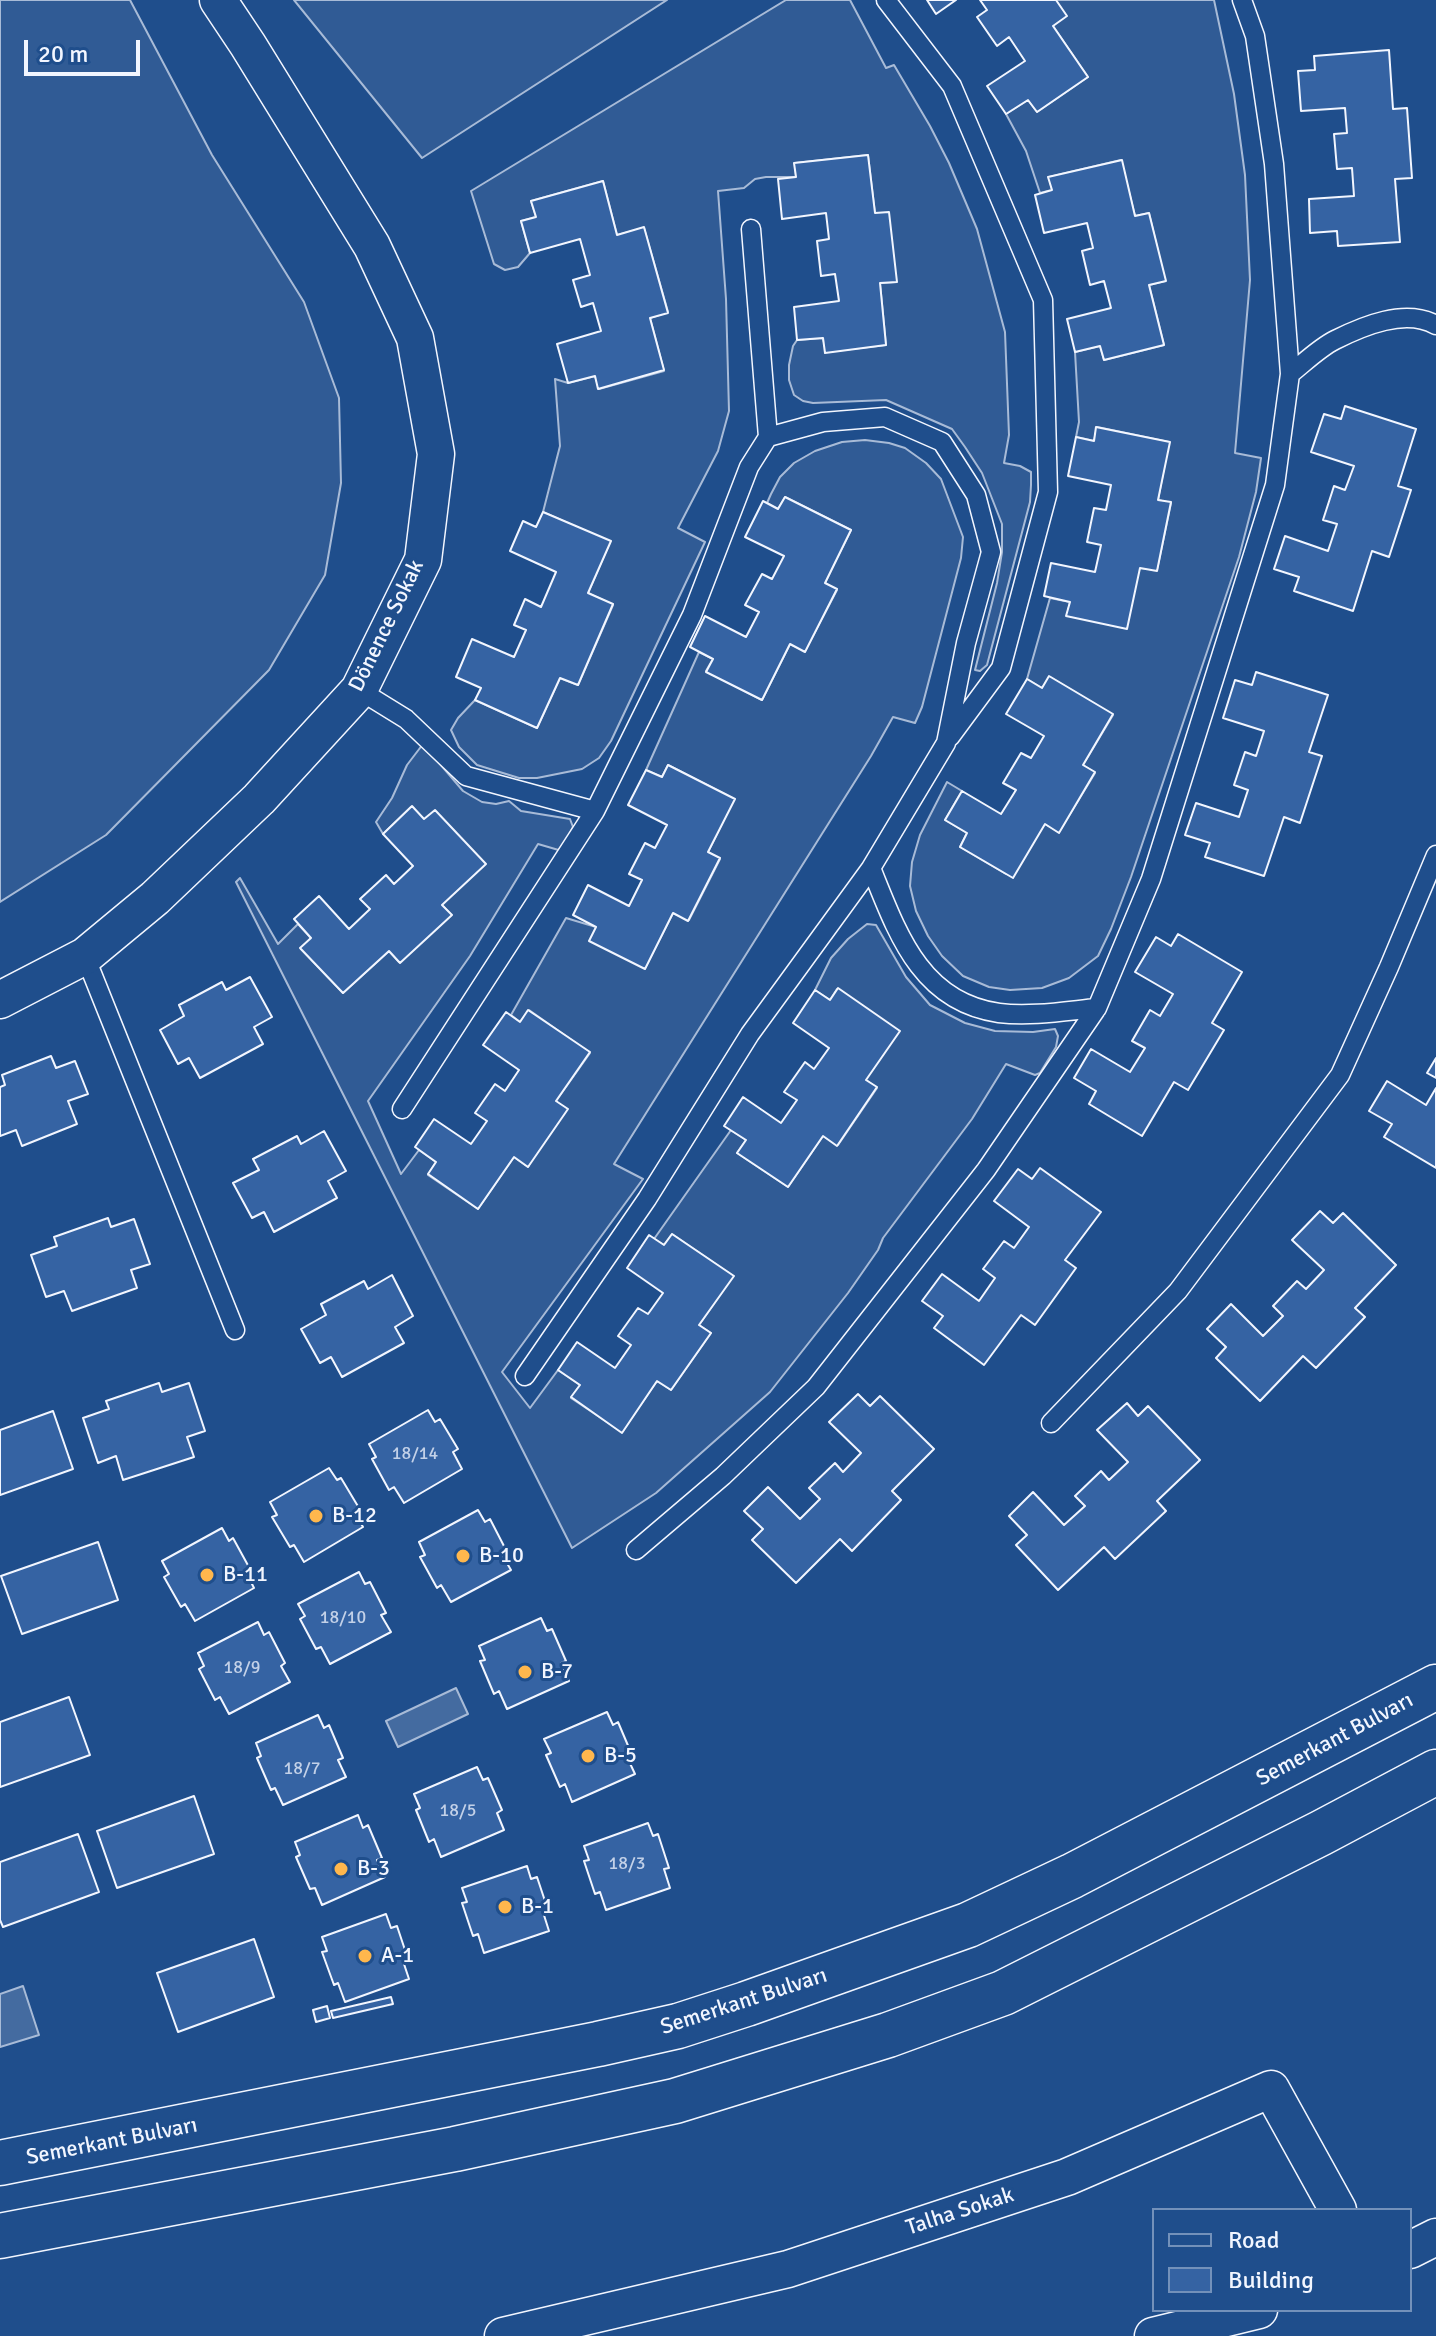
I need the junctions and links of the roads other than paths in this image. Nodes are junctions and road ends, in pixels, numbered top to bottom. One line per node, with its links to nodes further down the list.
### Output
1 (218, 0): 8 (street, Dönence Sokak)
2 (886, 0): 9 (lane)
3 (1242, 0): 6 (lane)
4 (751, 229): 7 (lane)
5 (1436, 325): 6 (lane)
6 (1290, 374): 15 (lane)
7 (768, 437): 9 (lane); 10 (lane)
8 (359, 690): 10 (lane); 13 (street, Dönence Sokak)
9 (946, 743): 12 (lane)
10 (595, 811): 16 (lane)
11 (1436, 855): 19 (lane)
12 (871, 868): 15 (lane); 18 (lane)
13 (85, 956): 14 (street, Dönence Sokak); 17 (lane)
14 (0, 1000)
15 (1097, 1008): 20 (lane)
16 (402, 1109)
17 (235, 1330)
18 (525, 1376)
19 (1051, 1423)
20 (636, 1550)
21 (1436, 1687): 23 (main road, Semerkant Bulvarı)
22 (1436, 1772): 25 (main road)
23 (0, 2163)
24 (1337, 2208): 29 (street, Talha Sokak)
25 (0, 2236)
26 (1436, 2237): 27 (street)
27 (1412, 2249)
28 (1251, 2312): 30 (street)
29 (503, 2336)
30 (1153, 2336)

